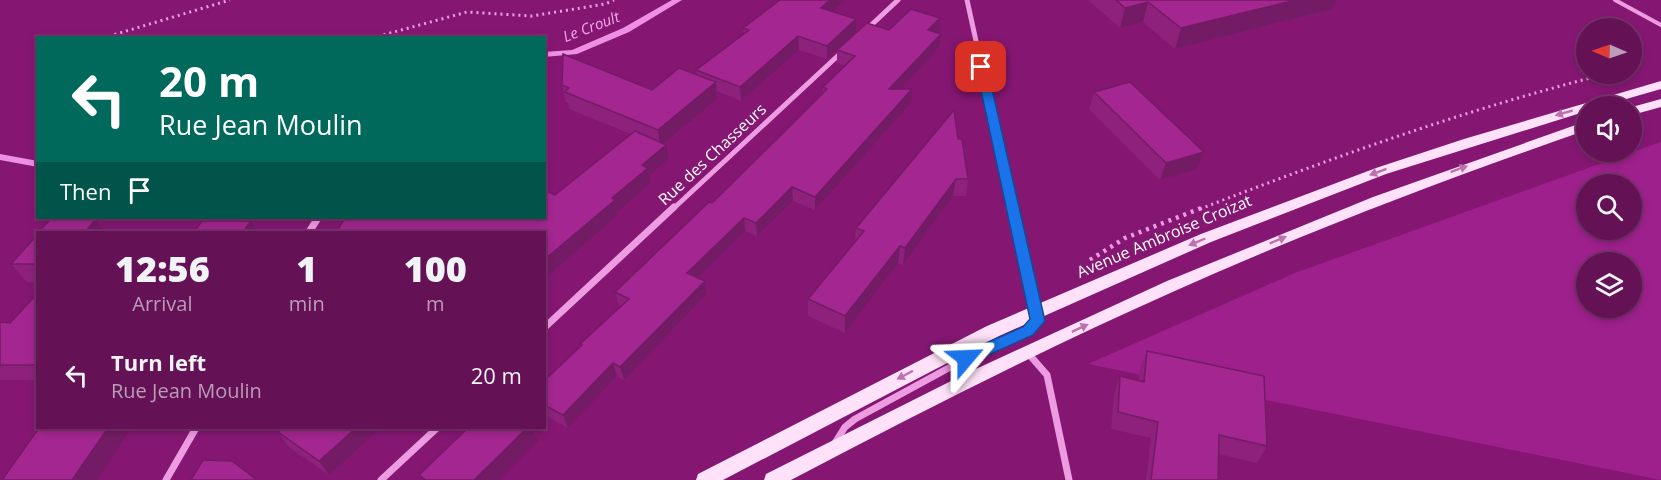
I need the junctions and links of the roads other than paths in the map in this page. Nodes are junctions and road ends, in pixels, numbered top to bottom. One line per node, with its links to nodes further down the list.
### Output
1 (898, 0): 5 (street)
2 (967, 0): 11 (street)
3 (1615, 0): 4 (lane)
4 (1661, 25)
5 (863, 32)
6 (846, 48): 12 (street, Rue des Chasseurs)
7 (1661, 85): 11 (main road, Avenue Ambroise Croizat, one-way to 11)
8 (1661, 103): 9 (main road)
9 (1642, 108)
10 (1576, 129): 13 (main road, one-way to 10)
11 (1036, 312): 16 (street); 19 (main road, Avenue Ambroise Croizat, one-way to 19)
12 (546, 326)
13 (1027, 352): 16 (main road); 21 (street)
14 (195, 429): 17 (street)
15 (436, 429): 18 (street)
16 (832, 450): 20 (main road)
17 (166, 480)
18 (381, 480)
19 (705, 480)
20 (773, 480)
21 (1069, 480)

